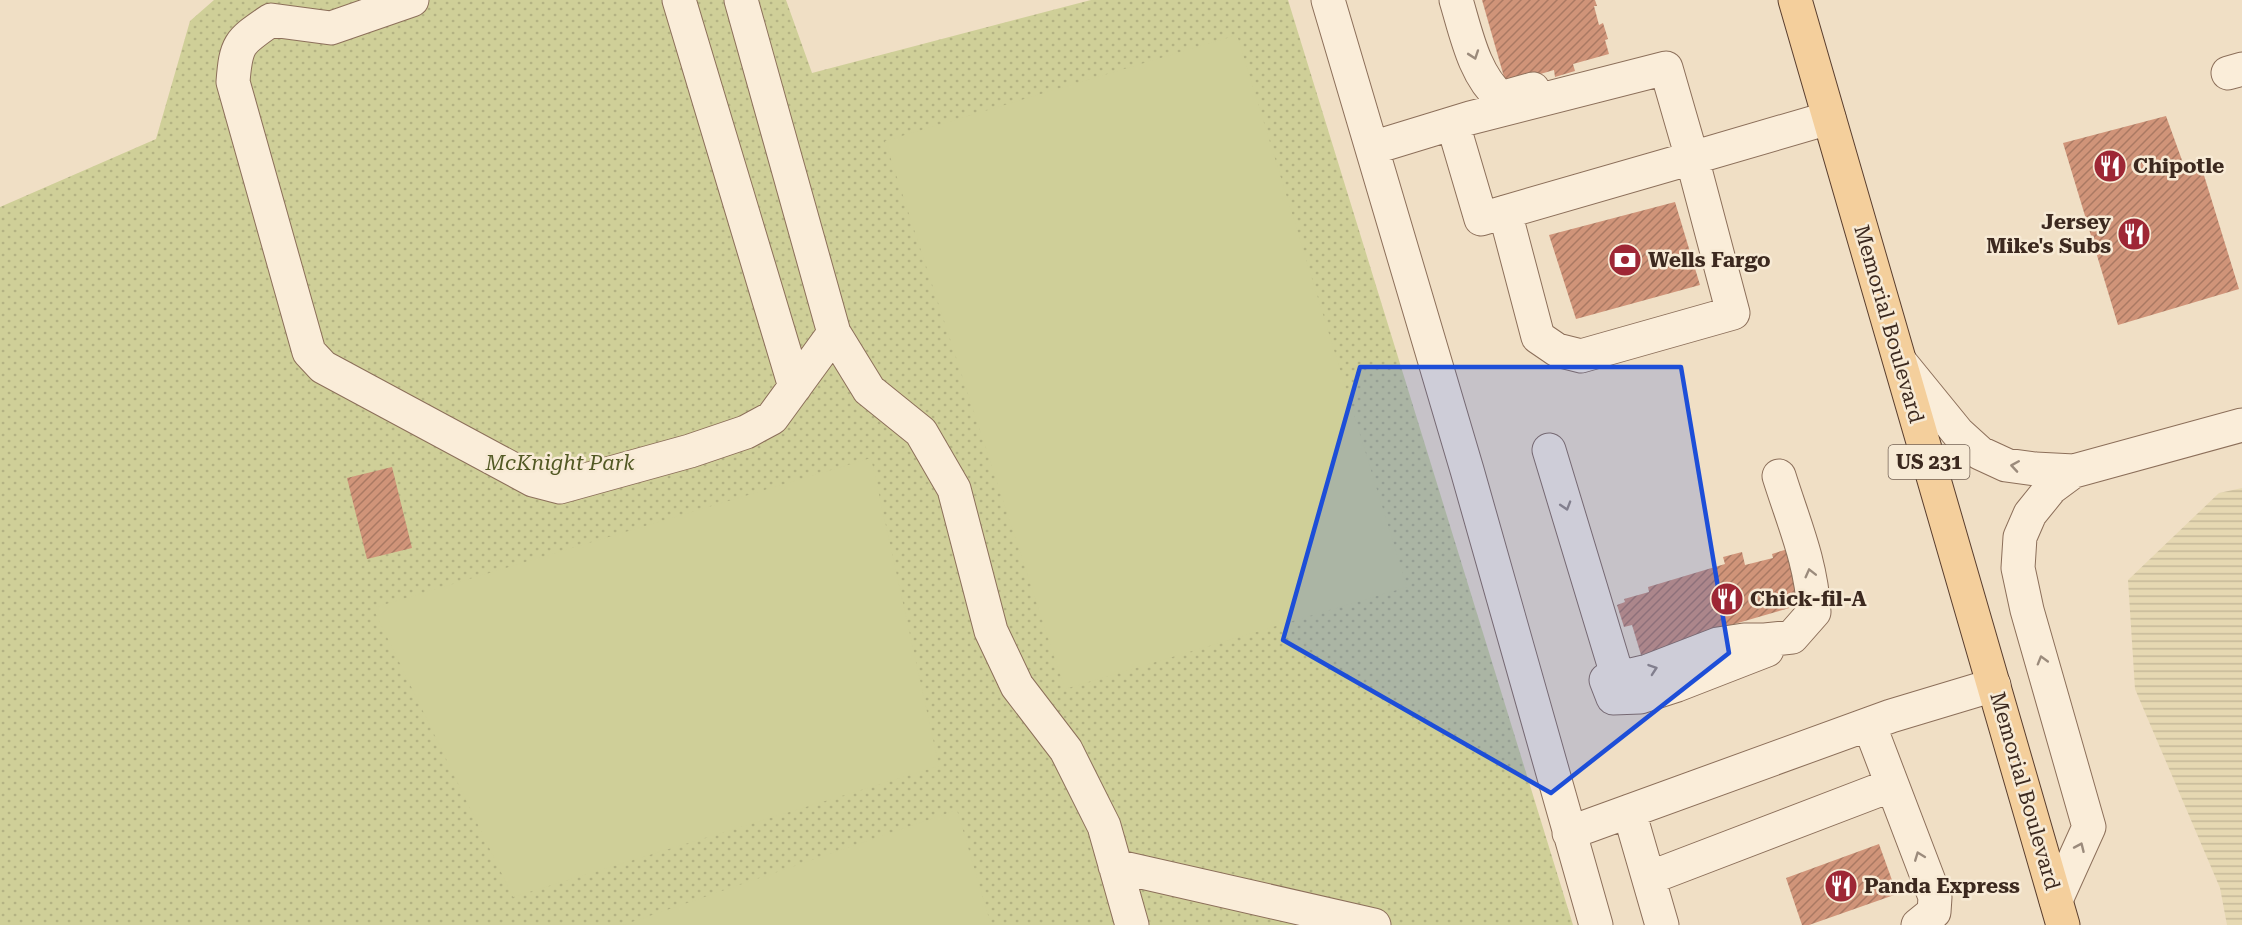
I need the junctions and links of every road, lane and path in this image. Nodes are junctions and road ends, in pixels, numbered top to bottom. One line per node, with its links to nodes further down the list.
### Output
1 (412, 0): 15 (lane)
2 (679, 0): 15 (lane)
3 (741, 0): 13 (lane)
4 (1328, 0): 10 (lane)
5 (1456, 0): 7 (lane, one-way to 7)
6 (1795, 0): 8 (main road, Memorial Boulevard / US 231)
7 (1663, 52)
8 (1829, 118): 11 (lane); 14 (main road, Memorial Boulevard / US 231)
9 (1453, 124): 10 (lane); 11 (lane); 12 (lane)
10 (1372, 148): 24 (lane)
11 (1692, 158): 12 (lane); 12 (lane)
12 (1513, 209)
13 (834, 333): 15 (lane); 25 (lane)
14 (1901, 363): 18 (lane, one-way to 14); 20 (main road, Memorial Boulevard / US 231)
15 (795, 387)
16 (2242, 425): 18 (lane)
17 (1549, 450): 19 (lane, one-way to 19)
18 (2073, 471): 27 (lane, one-way to 18)
19 (1779, 476)
20 (1994, 686): 21 (lane); 27 (main road, Memorial Boulevard / US 231)
21 (1869, 724): 22 (lane); 23 (lane)
22 (1892, 785): 26 (lane); 32 (lane, one-way to 22)
23 (1629, 811): 24 (lane); 26 (lane)
24 (1569, 833): 30 (lane)
25 (1115, 866): 28 (lane); 29 (lane)
26 (1649, 878): 31 (lane)
27 (2060, 913)
28 (1132, 925)
29 (1374, 925)
30 (1596, 925)
31 (1662, 925)
32 (1918, 925)

